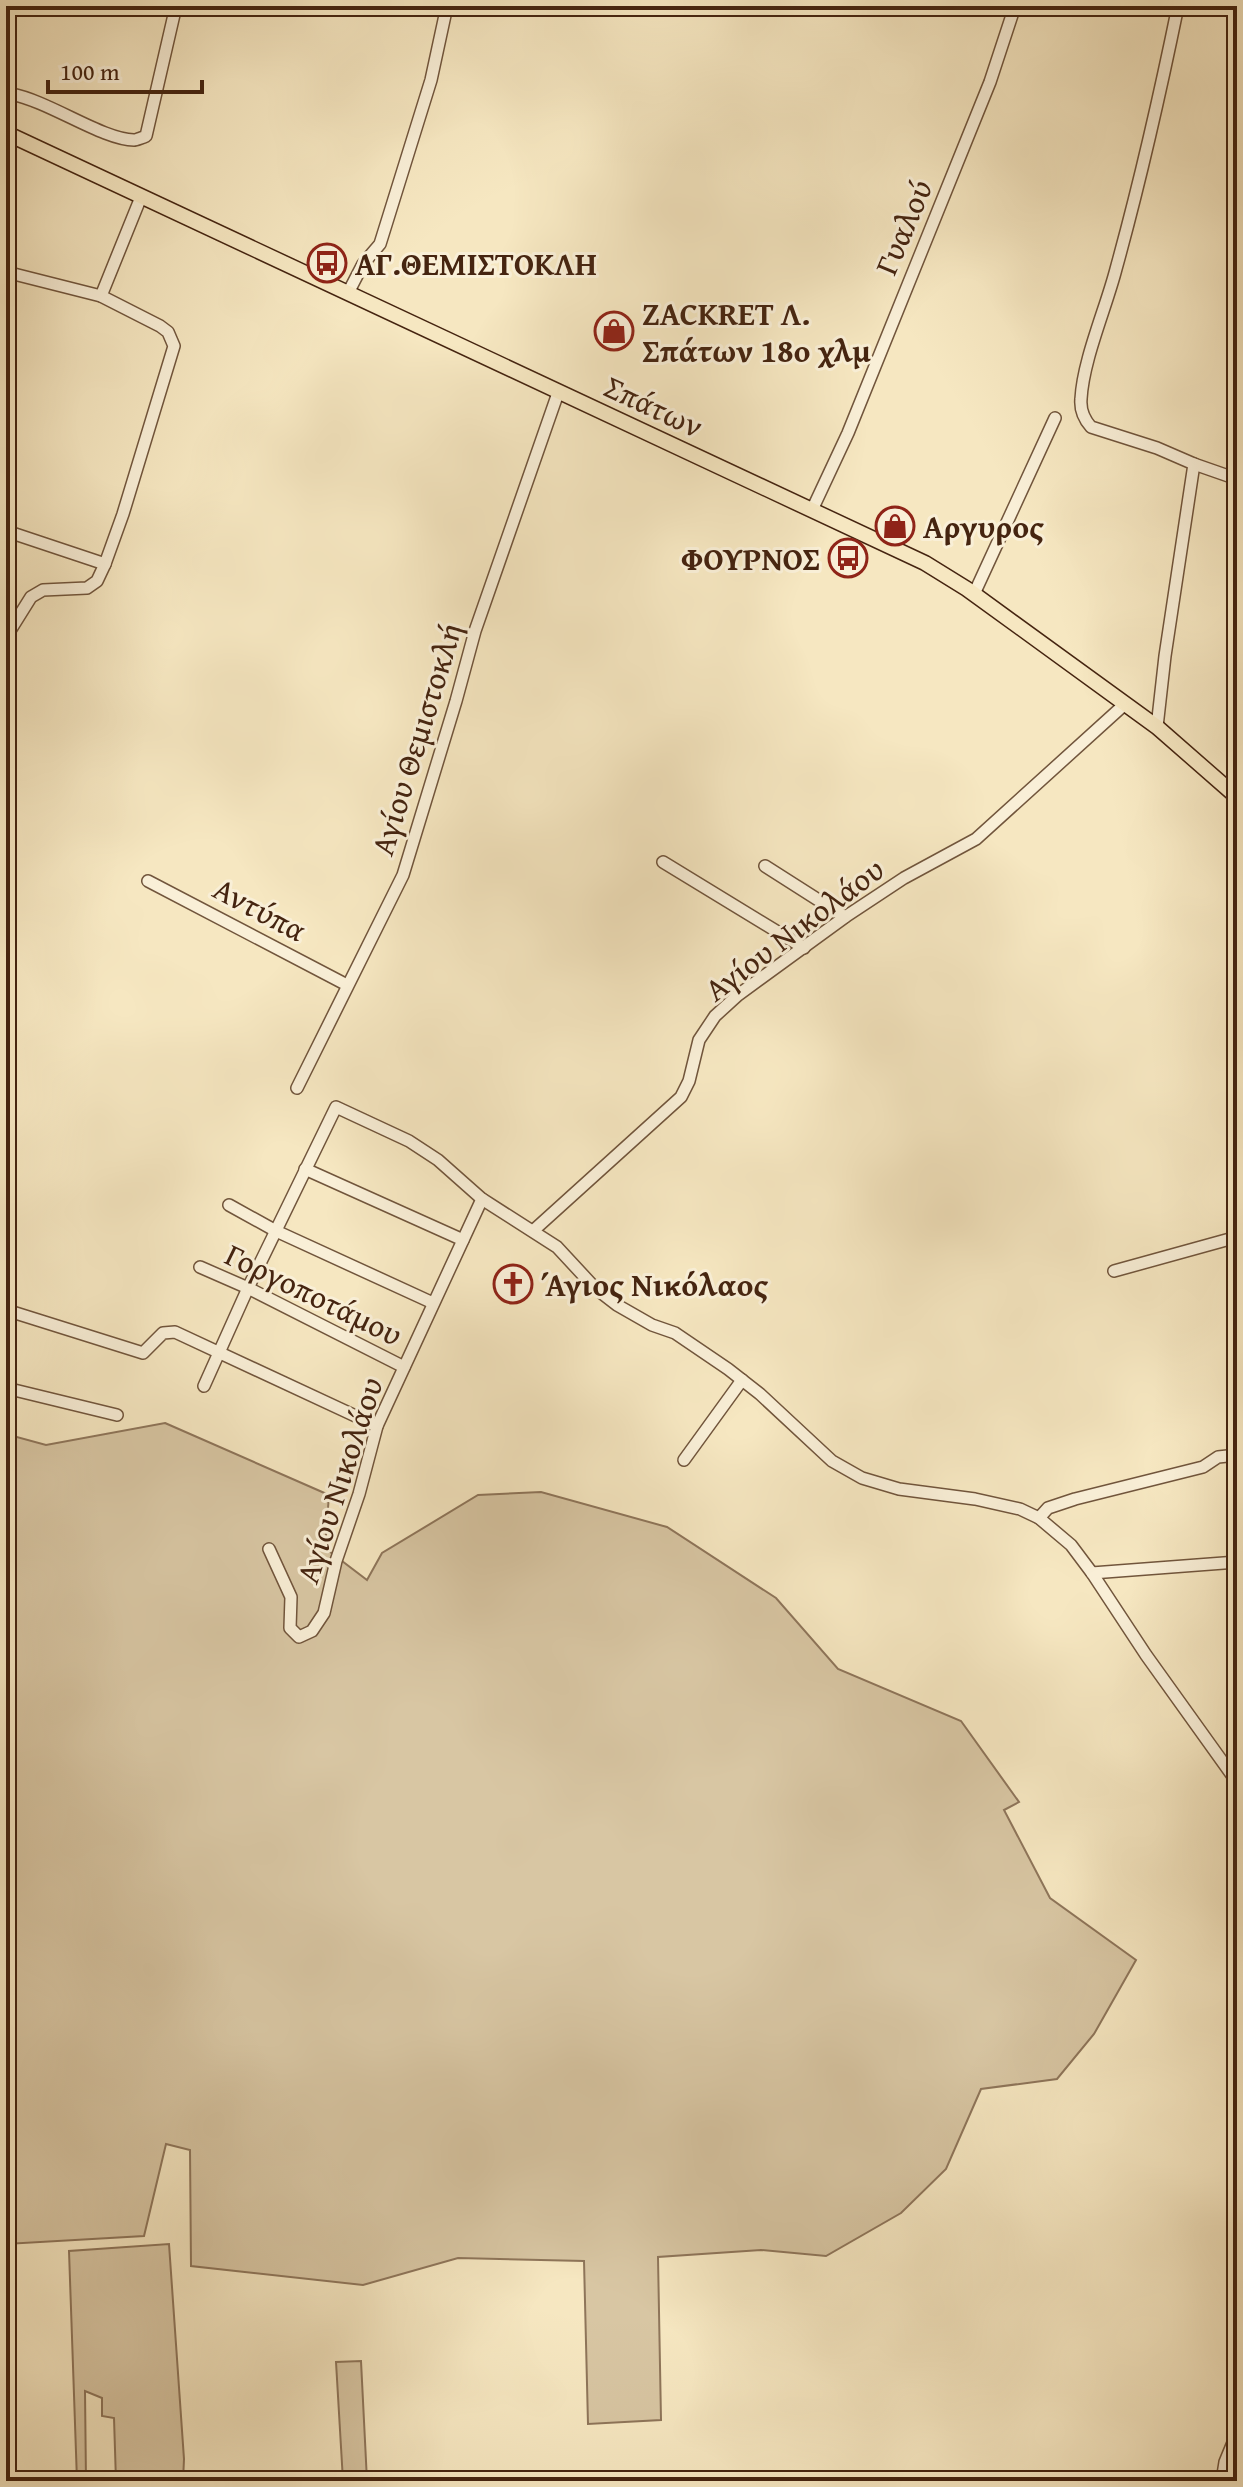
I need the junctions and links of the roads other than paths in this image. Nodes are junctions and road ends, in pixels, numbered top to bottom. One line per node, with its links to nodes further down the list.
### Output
1 (176, 6): 5 (street)
2 (447, 6): 9 (street)
3 (1015, 6): 15 (street, Γυαλού)
4 (1178, 6): 13 (street)
5 (6, 101)
6 (6, 133): 7 (main road, Σπάτων)
7 (141, 197): 9 (main road, Σπάτων); 10 (street)
8 (6, 272): 10 (street)
9 (348, 293): 11 (main road, Σπάτων)
10 (101, 296): 17 (street)
11 (558, 393): 15 (main road, Σπάτων); 28 (street, Αγίου Θεμιστοκλή)
12 (1055, 418): 18 (street)
13 (1194, 464): 14 (street); 21 (street)
14 (1237, 479)
15 (812, 510): 18 (main road, Σπάτων)
16 (6, 531): 17 (street)
17 (105, 564): 19 (street)
18 (974, 594): 20 (main road, Σπάτων)
19 (6, 637)
20 (1125, 704): 21 (main road, Σπάτων); 26 (street, Αγίου Νικολάου)
21 (1157, 727): 22 (main road, Σπάτων)
22 (1237, 797)
23 (663, 862): 27 (street)
24 (765, 866): 26 (street)
25 (148, 881): 28 (street, Αντύπα)
26 (845, 917): 27 (street, Αγίου Νικολάου)
27 (804, 948): 33 (street, Αγίου Νικολάου)
28 (347, 985): 29 (street, Αγίου Θεμιστοκλή)
29 (297, 1088)
30 (305, 1169): 31 (street); 34 (street); 36 (street)
31 (482, 1199): 33 (street); 36 (street, Αγίου Νικολάου)
32 (229, 1205): 34 (street)
33 (534, 1230): 44 (street)
34 (276, 1231): 39 (street); 40 (street)
35 (1237, 1237): 38 (street)
36 (463, 1240): 40 (street, Αγίου Νικολάου)
37 (200, 1267): 39 (street, Γοργοποτάμου)
38 (1114, 1271)
39 (248, 1288): 42 (street); 43 (street, Γοργοποτάμου)
40 (433, 1303): 43 (street, Αγίου Νικολάου)
41 (6, 1310): 42 (street)
42 (220, 1353): 45 (street); 48 (street)
43 (404, 1367): 48 (street, Αγίου Νικολάου)
44 (742, 1380): 50 (street); 51 (street)
45 (204, 1386)
46 (6, 1388): 47 (street)
47 (117, 1415)
48 (377, 1426): 52 (street, Αγίου Νικολάου)
49 (1237, 1455): 51 (street)
50 (684, 1460)
51 (1039, 1518): 54 (street)
52 (269, 1549)
53 (1237, 1562): 54 (street)
54 (1092, 1573): 55 (street)
55 (1237, 1782)
56 (1237, 2433): 57 (street)
57 (1222, 2481)

